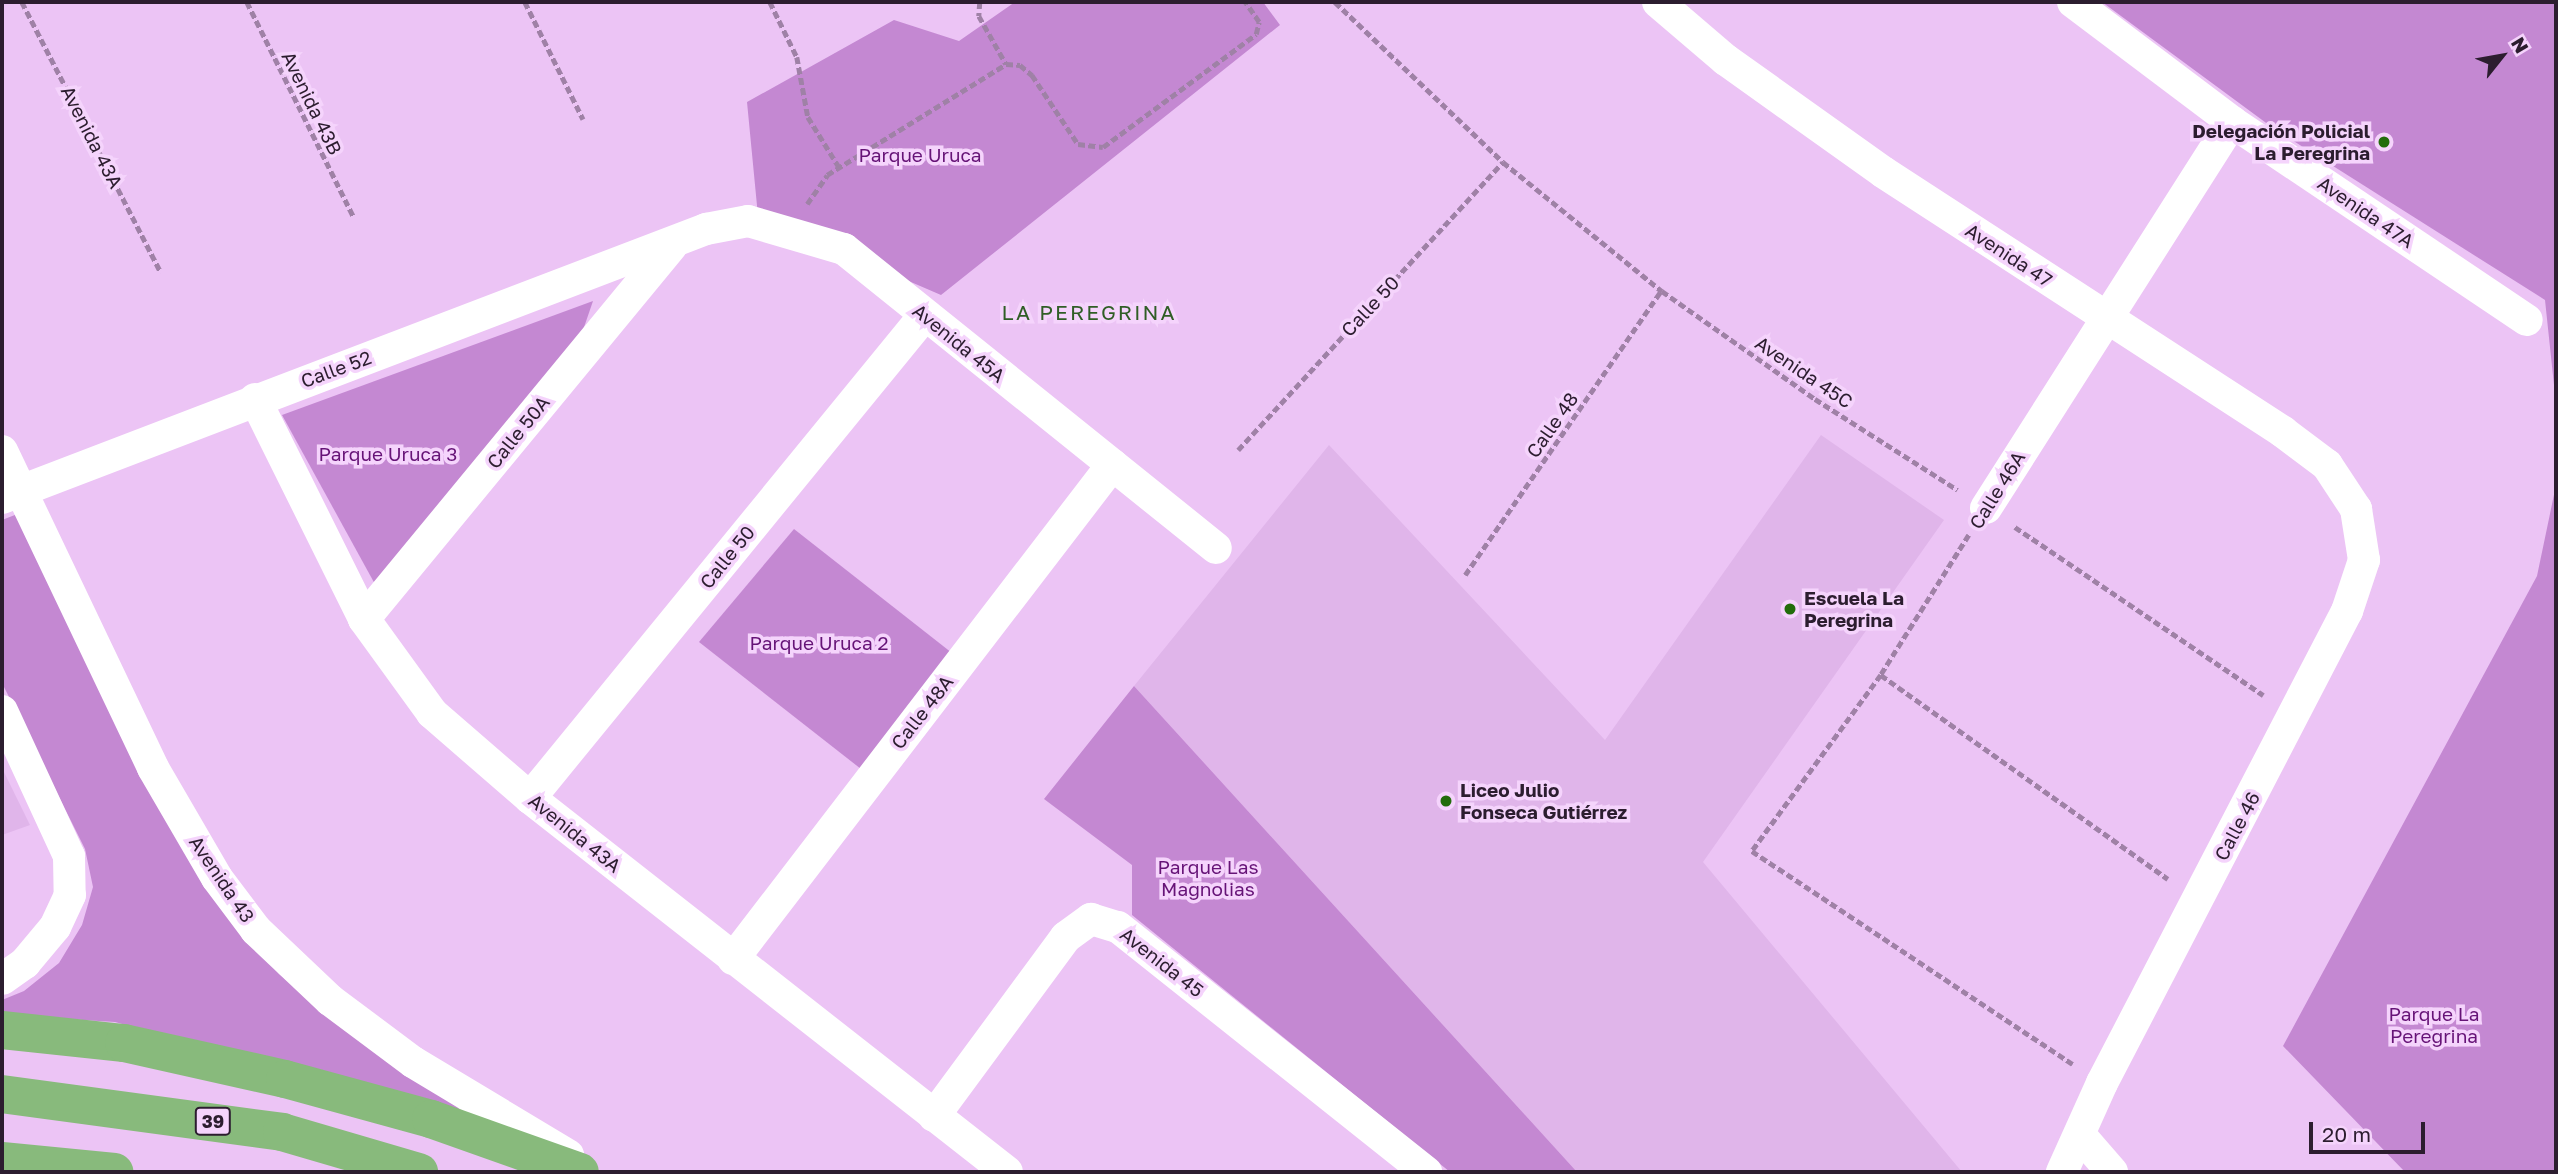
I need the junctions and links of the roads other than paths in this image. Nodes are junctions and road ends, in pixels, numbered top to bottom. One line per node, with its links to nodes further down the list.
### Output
1 (1658, 2): 6 (street, Avenida 47)
2 (2073, 2): 3 (street, Avenida 47A)
3 (2232, 122): 6 (street, Calle 46A); 7 (street, Avenida 47A)
4 (672, 245): 5 (street, Avenida 45A); 8 (street, Calle 52); 15 (street, Calle 50A)
5 (924, 316): 10 (street, Avenida 45A); 17 (street, Calle 50)
6 (2104, 317): 12 (street, Calle 46A); 13 (street, Avenida 47)
7 (2527, 320)
8 (255, 399): 11 (street, Calle 52); 15 (street, Avenida 43A)
9 (2, 451): 11 (street, Avenida 43)
10 (1112, 465): 14 (street, Avenida 45A); 18 (street, Calle 48A)
11 (12, 494): 28 (street, Avenida 43)
12 (1986, 508)
13 (2356, 509): 23 (street, Calle 46)
14 (1216, 548)
15 (364, 619): 17 (street, Avenida 43A)
16 (2, 710): 19 (street)
17 (530, 798): 18 (street, Avenida 43A)
18 (733, 959): 22 (street, Avenida 43A)
19 (2, 979)
20 (2, 1030): 27 (highway)
21 (2, 1094): 26 (highway, 39)
22 (934, 1116): 29 (street, Avenida 43A); 30 (street, Avenida 45)
23 (2080, 1135): 31 (street); 32 (street)
24 (2, 1161): 25 (highway)
25 (114, 1172)
26 (419, 1172)
27 (580, 1172)
28 (598, 1172)
29 (1007, 1172)
30 (1426, 1172)
31 (2062, 1172)
32 (2112, 1172)

